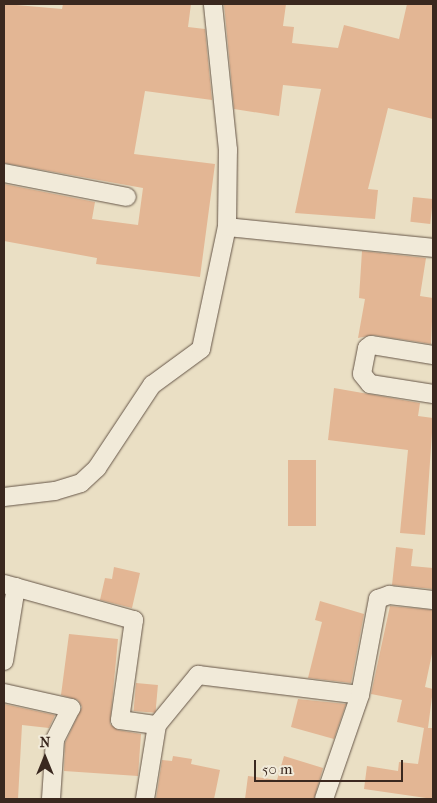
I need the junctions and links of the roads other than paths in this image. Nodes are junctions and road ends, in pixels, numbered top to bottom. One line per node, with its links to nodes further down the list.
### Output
1 (213, 4): 4 (street)
2 (4, 173): 3 (street)
3 (127, 197)
4 (227, 227): 5 (street); 8 (street)
5 (433, 248)
6 (433, 355): 7 (street)
7 (433, 394)
8 (4, 497)
9 (10, 585): 11 (street); 14 (street)
10 (433, 600): 13 (street)
11 (4, 661)
12 (4, 693): 15 (street)
13 (360, 695): 14 (street); 17 (street)
14 (157, 725): 16 (street)
15 (51, 799)
16 (145, 799)
17 (324, 799)

